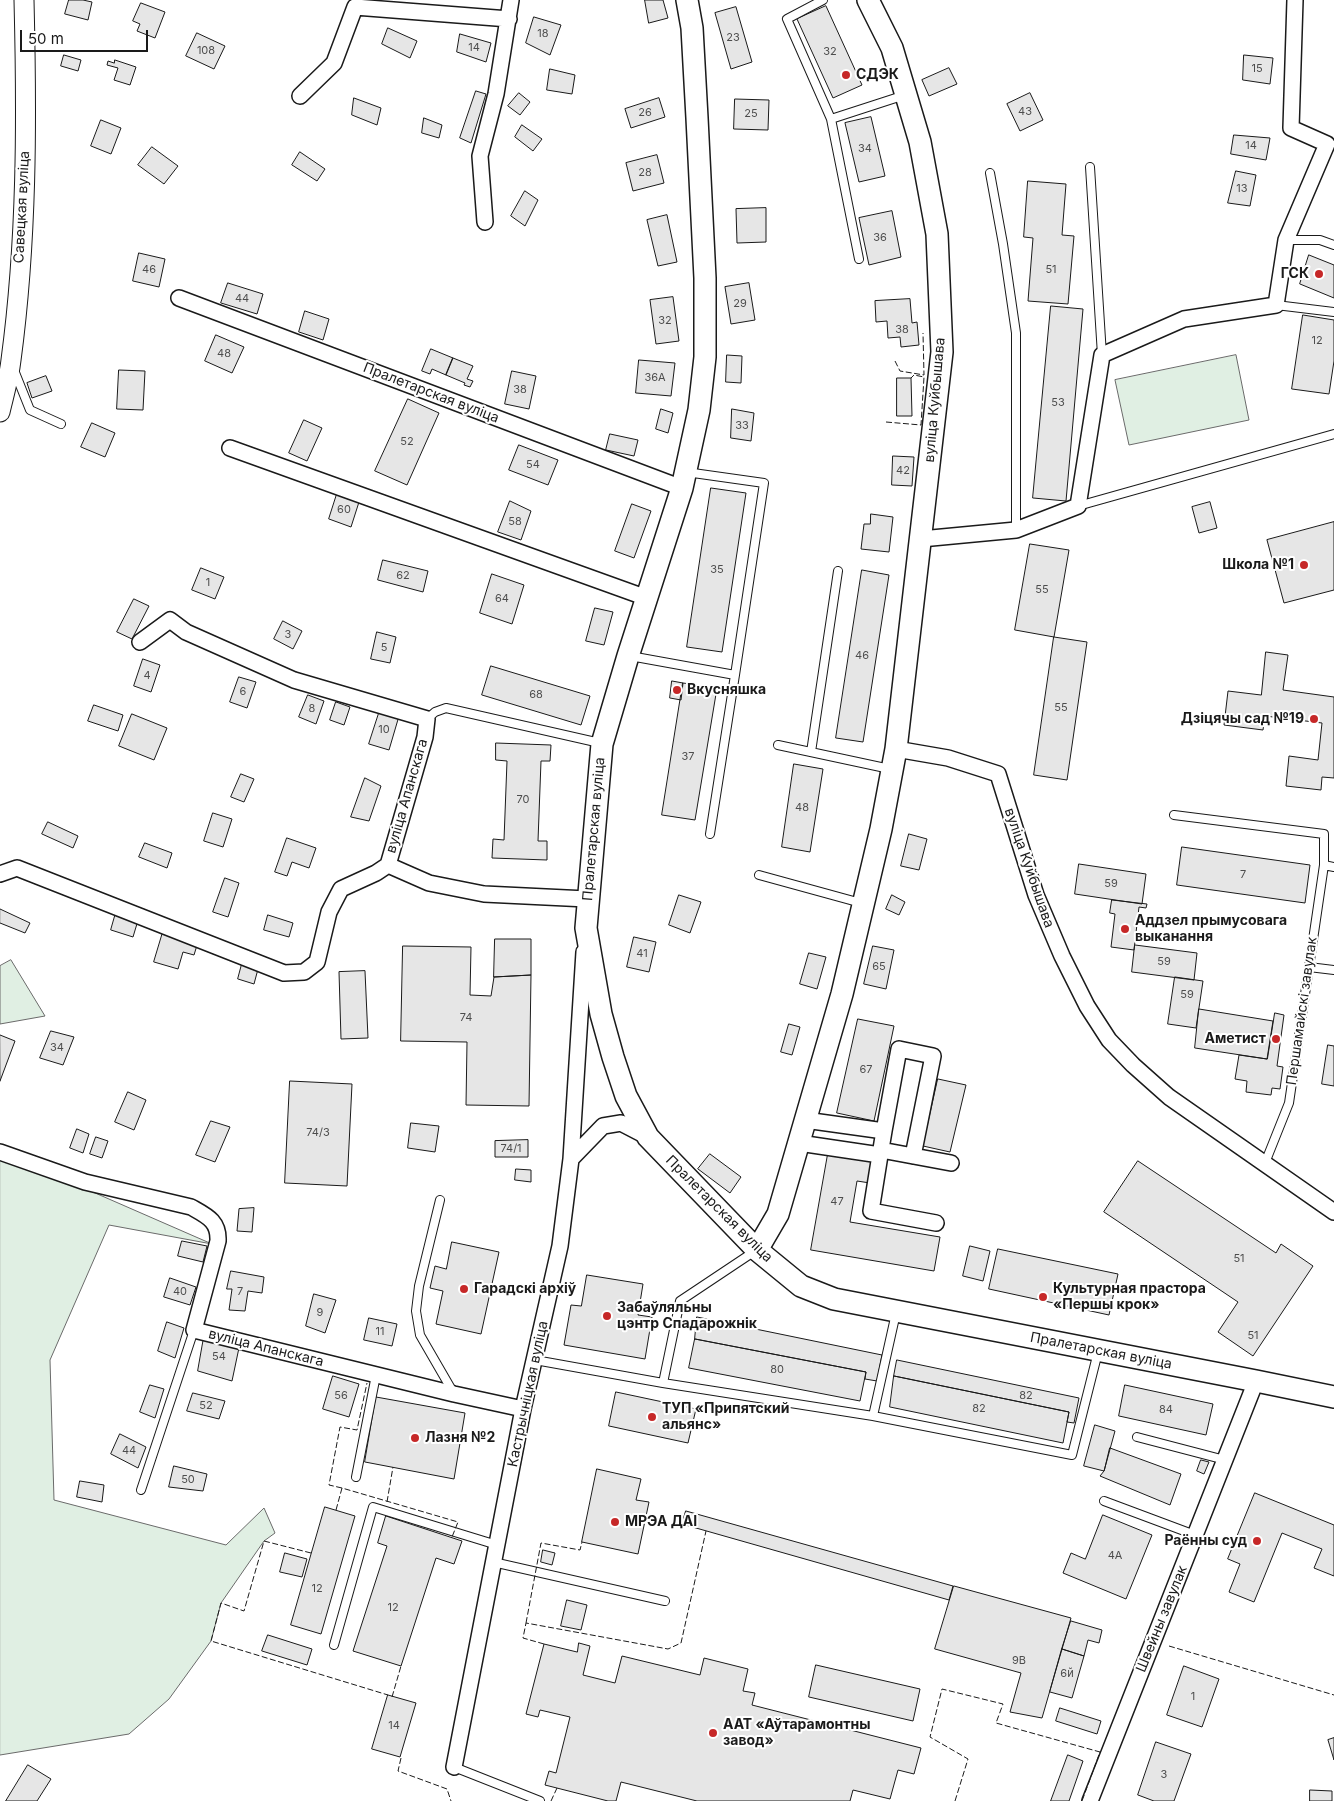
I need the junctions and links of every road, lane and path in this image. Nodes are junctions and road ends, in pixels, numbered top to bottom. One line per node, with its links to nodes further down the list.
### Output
1 (24, 0): 21 (street, Савецкая вуліца)
2 (511, 0): 7 (street)
3 (687, 0): 26 (main road, Пралетарская вуліца)
4 (823, 0): 10 (lane)
5 (868, 0): 8 (main road, вуліца Куйбышава)
6 (1295, 0): 14 (street)
7 (509, 19): 9 (street); 13 (street)
8 (907, 94): 10 (lane); 29 (main road, вуліца Куйбышава)
9 (300, 96)
10 (831, 119): 16 (lane)
11 (1090, 167): 20 (lane)
12 (990, 173): 28 (lane)
13 (485, 222)
14 (1286, 240): 15 (lane); 18 (street)
15 (1334, 245)
16 (859, 259)
17 (179, 298): 26 (street, Пралетарская вуліца)
18 (1276, 305): 19 (lane); 20 (street)
19 (1334, 312)
20 (1102, 356): 27 (street)
21 (11, 361): 22 (street, Савецкая вуліца); 23 (lane)
22 (0, 412)
23 (61, 424)
24 (1334, 434): 27 (lane)
25 (230, 448): 31 (street)
26 (684, 480): 31 (main road, Пралетарская вуліца); 34 (lane)
27 (1078, 506): 28 (street)
28 (1016, 530): 29 (street)
29 (921, 539): 39 (main road, вуліца Куйбышава)
30 (838, 571): 38 (lane)
31 (646, 598): 33 (main road, Пралетарская вуліца)
32 (140, 642): 35 (street, вуліца Апанскага)
33 (628, 656): 34 (lane); 36 (main road, Пралетарская вуліца)
34 (735, 675): 41 (lane)
35 (427, 719): 36 (lane); 42 (street, вуліца Апанскага)
36 (602, 744): 47 (main road, Пралетарская вуліца)
37 (778, 745): 38 (lane)
38 (812, 752): 39 (lane)
39 (894, 759): 48 (main road, вуліца Куйбышава); 61 (street, вуліца Куйбышава)
40 (1174, 815): 43 (lane, Першамайскі завулак)
41 (710, 834)
42 (388, 865): 45 (street, вуліца Апанскага); 47 (street)
43 (1324, 865): 44 (lane); 50 (lane, Першамайскі завулак)
44 (1334, 867)
45 (0, 874)
46 (759, 875): 48 (lane)
47 (587, 899): 49 (main road, Пралетарская вуліца)
48 (863, 904): 52 (main road, вуліца Куйбышава)
49 (586, 928): 54 (main road, Пралетарская вуліца); 59 (street, Кастрычніцкая вуліца)
50 (1309, 967): 51 (lane); 61 (lane, Першамайскі завулак)
51 (1334, 970)
52 (805, 1120): 53 (street); 55 (main road, вуліца Куйбышава)
53 (884, 1131): 57 (street); 58 (street)
54 (648, 1136): 59 (street); 65 (main road, Пралетарская вуліца)
55 (798, 1143): 57 (street); 65 (main road, вуліца Куйбышава)
56 (0, 1152): 67 (street, вуліца Апанскага)
57 (881, 1152): 58 (street); 64 (street)
58 (913, 1156): 60 (street)
59 (571, 1159): 69 (street, Кастрычніцкая вуліца)
60 (951, 1163)
61 (1265, 1163): 63 (street, вуліца Куйбышава)
62 (440, 1200): 73 (lane)
63 (1334, 1212)
64 (936, 1223)
65 (757, 1250): 66 (main road, Пралетарская вуліца); 72 (lane)
66 (896, 1311): 68 (main road, Пралетарская вуліца); 76 (lane)
67 (194, 1330): 70 (street, вуліца Апанскага); 80 (lane)
68 (1099, 1350): 71 (main road, Пралетарская вуліца); 76 (lane)
69 (536, 1360): 72 (lane); 75 (street, Кастрычніцкая вуліца)
70 (376, 1375): 73 (street, вуліца Апанскага); 79 (lane)
71 (1256, 1381): 74 (main road, Пралетарская вуліца); 78 (street, Швейны завулак)
72 (663, 1383): 76 (lane)
73 (454, 1394): 75 (street, вуліца Апанскага)
74 (1334, 1397)
75 (523, 1409): 83 (street, Кастрычніцкая вуліца)
76 (872, 1416)
77 (1136, 1437): 78 (lane)
78 (1225, 1460): 82 (street, Швейны завулак)
79 (356, 1477)
80 (141, 1490)
81 (1104, 1501): 82 (lane)
82 (1195, 1535): 89 (street, Швейны завулак)
83 (497, 1545): 84 (street, Кастрычніцкая вуліца); 86 (lane)
84 (494, 1562): 85 (lane); 87 (street, Кастрычніцкая вуліца)
85 (665, 1601)
86 (334, 1645)
87 (454, 1766): 88 (lane)
88 (540, 1801)
89 (1090, 1801)

